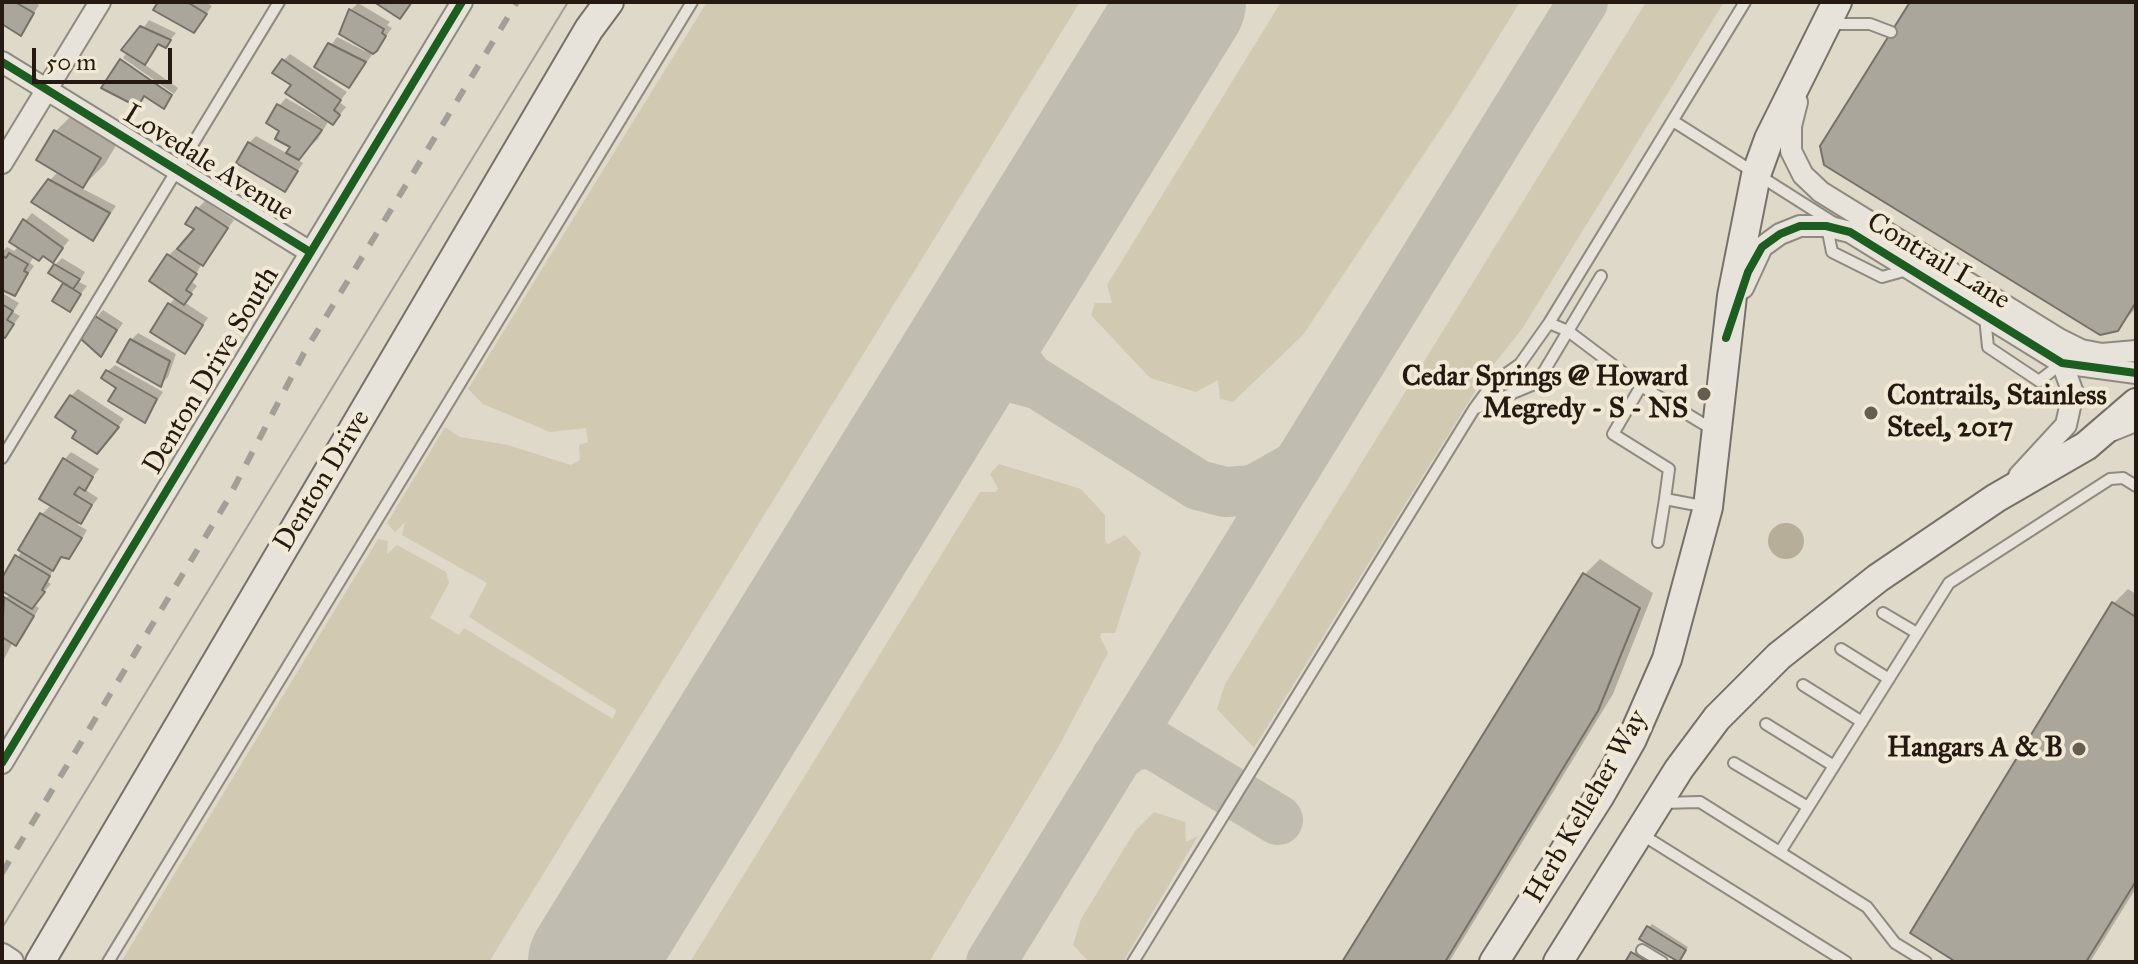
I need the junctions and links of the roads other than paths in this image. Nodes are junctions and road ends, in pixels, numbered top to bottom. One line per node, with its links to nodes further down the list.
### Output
1 (100, 2): 11 (street)
2 (279, 2): 14 (lane)
3 (462, 2): 18 (street, Denton Drive South)
4 (609, 2): 56 (main road, Denton Drive)
5 (692, 2): 57 (lane)
6 (1745, 2): 12 (lane)
7 (1831, 13): 8 (lane); 9 (main road, Herb Kelleher Way)
8 (1891, 32)
9 (1806, 59): 15 (main road, Herb Kelleher Way); 24 (street, Contrail Lane)
10 (2, 62): 11 (street, Lovedale Avenue)
11 (46, 90): 13 (street); 14 (street, Lovedale Avenue)
12 (1673, 121): 15 (lane, Contrail Lane); 21 (lane)
13 (2, 163)
14 (176, 170): 18 (street, Lovedale Avenue); 33 (lane)
15 (1756, 175): 17 (lane, Contrail Lane); 23 (main road, Herb Kelleher Way)
16 (1826, 226): 17 (street, Contrail Lane); 19 (lane); 23 (street, Contrail Lane)
17 (1850, 232): 19 (street, Contrail Lane)
18 (310, 252): 46 (street, Denton Drive South)
19 (1909, 269): 25 (street, Contrail Lane)
20 (1601, 276): 22 (lane)
21 (1549, 323): 22 (lane); 29 (lane)
22 (1568, 331): 27 (lane); 29 (lane)
23 (1726, 338): 31 (main road, Herb Kelleher Way)
24 (2136, 351)
25 (2062, 363): 26 (street, Contrail Lane); 35 (street)
26 (2136, 373)
27 (1641, 386): 31 (lane); 36 (lane)
28 (2136, 403): 32 (main road, Herb Kelleher Way)
29 (1474, 409): 58 (lane)
30 (2136, 426): 32 (lane)
31 (1717, 432): 37 (main road, Herb Kelleher Way)
32 (2086, 446): 35 (main road, Herb Kelleher Way)
33 (2, 458)
34 (2136, 486): 40 (lane)
35 (1996, 498): 49 (main road, Herb Kelleher Way)
36 (1665, 499): 37 (lane); 38 (lane)
37 (1708, 507): 59 (main road, Herb Kelleher Way)
38 (1658, 542)
39 (1883, 613): 40 (lane)
40 (1917, 633): 42 (lane)
41 (1841, 649): 42 (lane)
42 (1889, 679): 44 (lane)
43 (1803, 685): 44 (lane)
44 (1862, 722): 48 (lane)
45 (1766, 724): 48 (lane)
46 (2, 763)
47 (1734, 763): 50 (lane)
48 (1834, 766): 50 (lane)
49 (1655, 803): 51 (main road, Herb Kelleher Way); 52 (lane)
50 (1808, 807): 52 (lane)
51 (1638, 832): 60 (main road, Herb Kelleher Way); 62 (lane)
52 (1780, 852): 63 (lane)
53 (1642, 950): 61 (lane)
54 (2, 956): 55 (street)
55 (11, 962)
56 (40, 962)
57 (108, 962)
58 (1133, 962)
59 (1494, 962)
60 (1558, 962)
61 (1662, 962)
62 (1846, 962)
63 (1926, 962)

